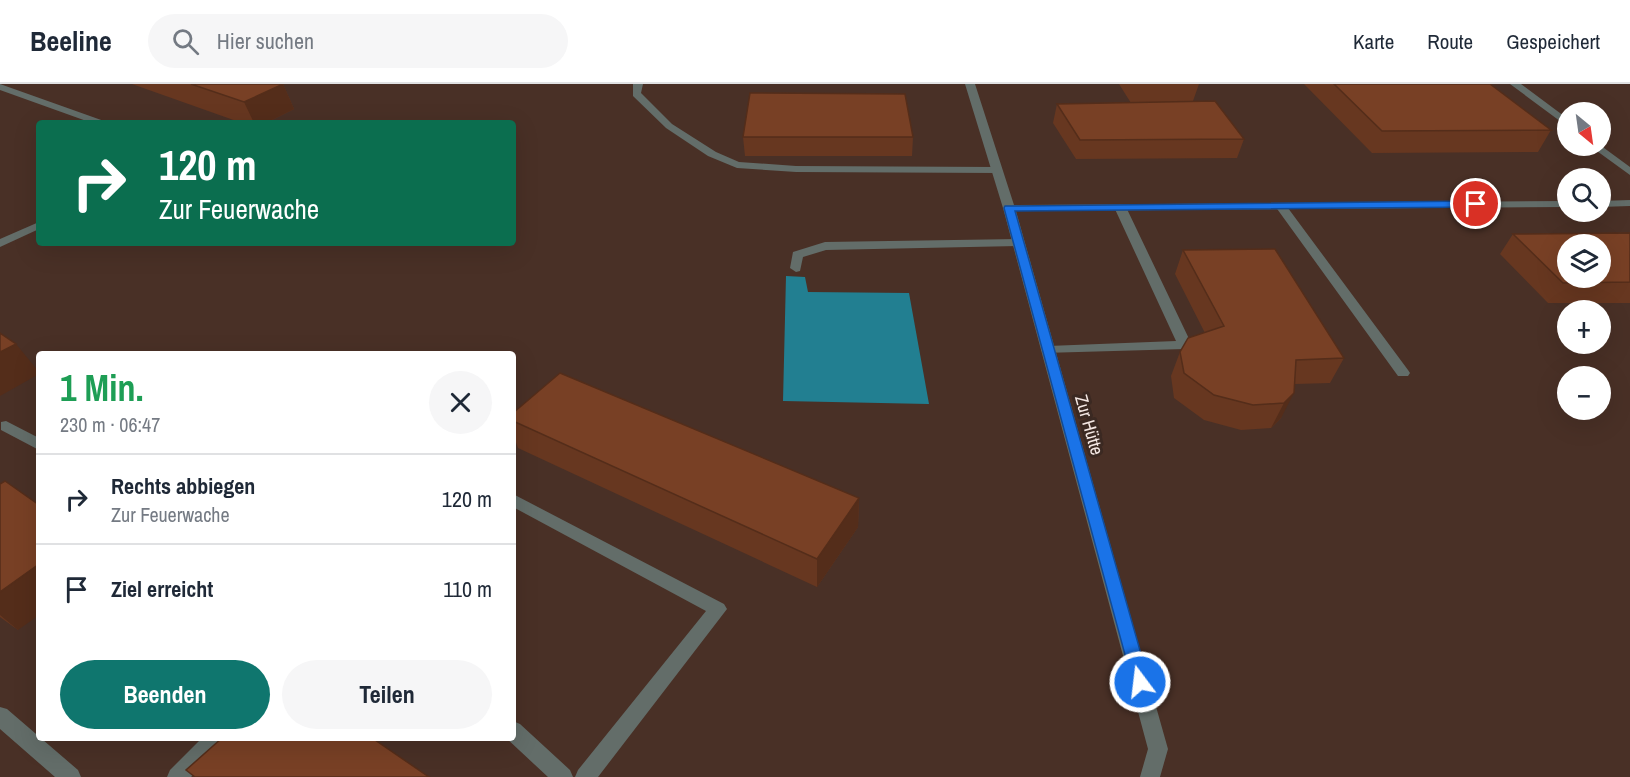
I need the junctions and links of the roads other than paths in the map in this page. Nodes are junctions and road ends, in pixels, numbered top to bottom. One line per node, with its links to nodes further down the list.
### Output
1 (638, 84): 8 (street)
2 (970, 84): 8 (street, Zur Hütte)
3 (1515, 84): 5 (street)
4 (0, 87): 6 (street)
5 (1557, 116)
6 (93, 120)
7 (1608, 156): 9 (street)
8 (997, 170): 15 (street, Zur Hütte)
9 (1630, 172)
10 (1630, 203): 12 (street)
11 (1557, 204): 13 (street)
12 (1611, 204)
13 (1281, 206): 14 (street); 21 (street)
14 (1120, 207): 15 (street); 20 (street)
15 (1009, 208): 18 (street, Zur Hütte)
16 (36, 226): 17 (street)
17 (0, 243)
18 (1018, 243): 19 (street); 20 (street, Zur Hütte)
19 (796, 268)
20 (1048, 350): 32 (street, Zur Hütte)
21 (1403, 373)
22 (6, 426): 23 (street)
23 (36, 442)
24 (516, 502): 31 (street)
25 (0, 716): 28 (street)
26 (516, 734): 30 (street)
27 (213, 741): 29 (street)
28 (71, 777)
29 (177, 777)
30 (563, 777)
31 (585, 777)
32 (1150, 777)

